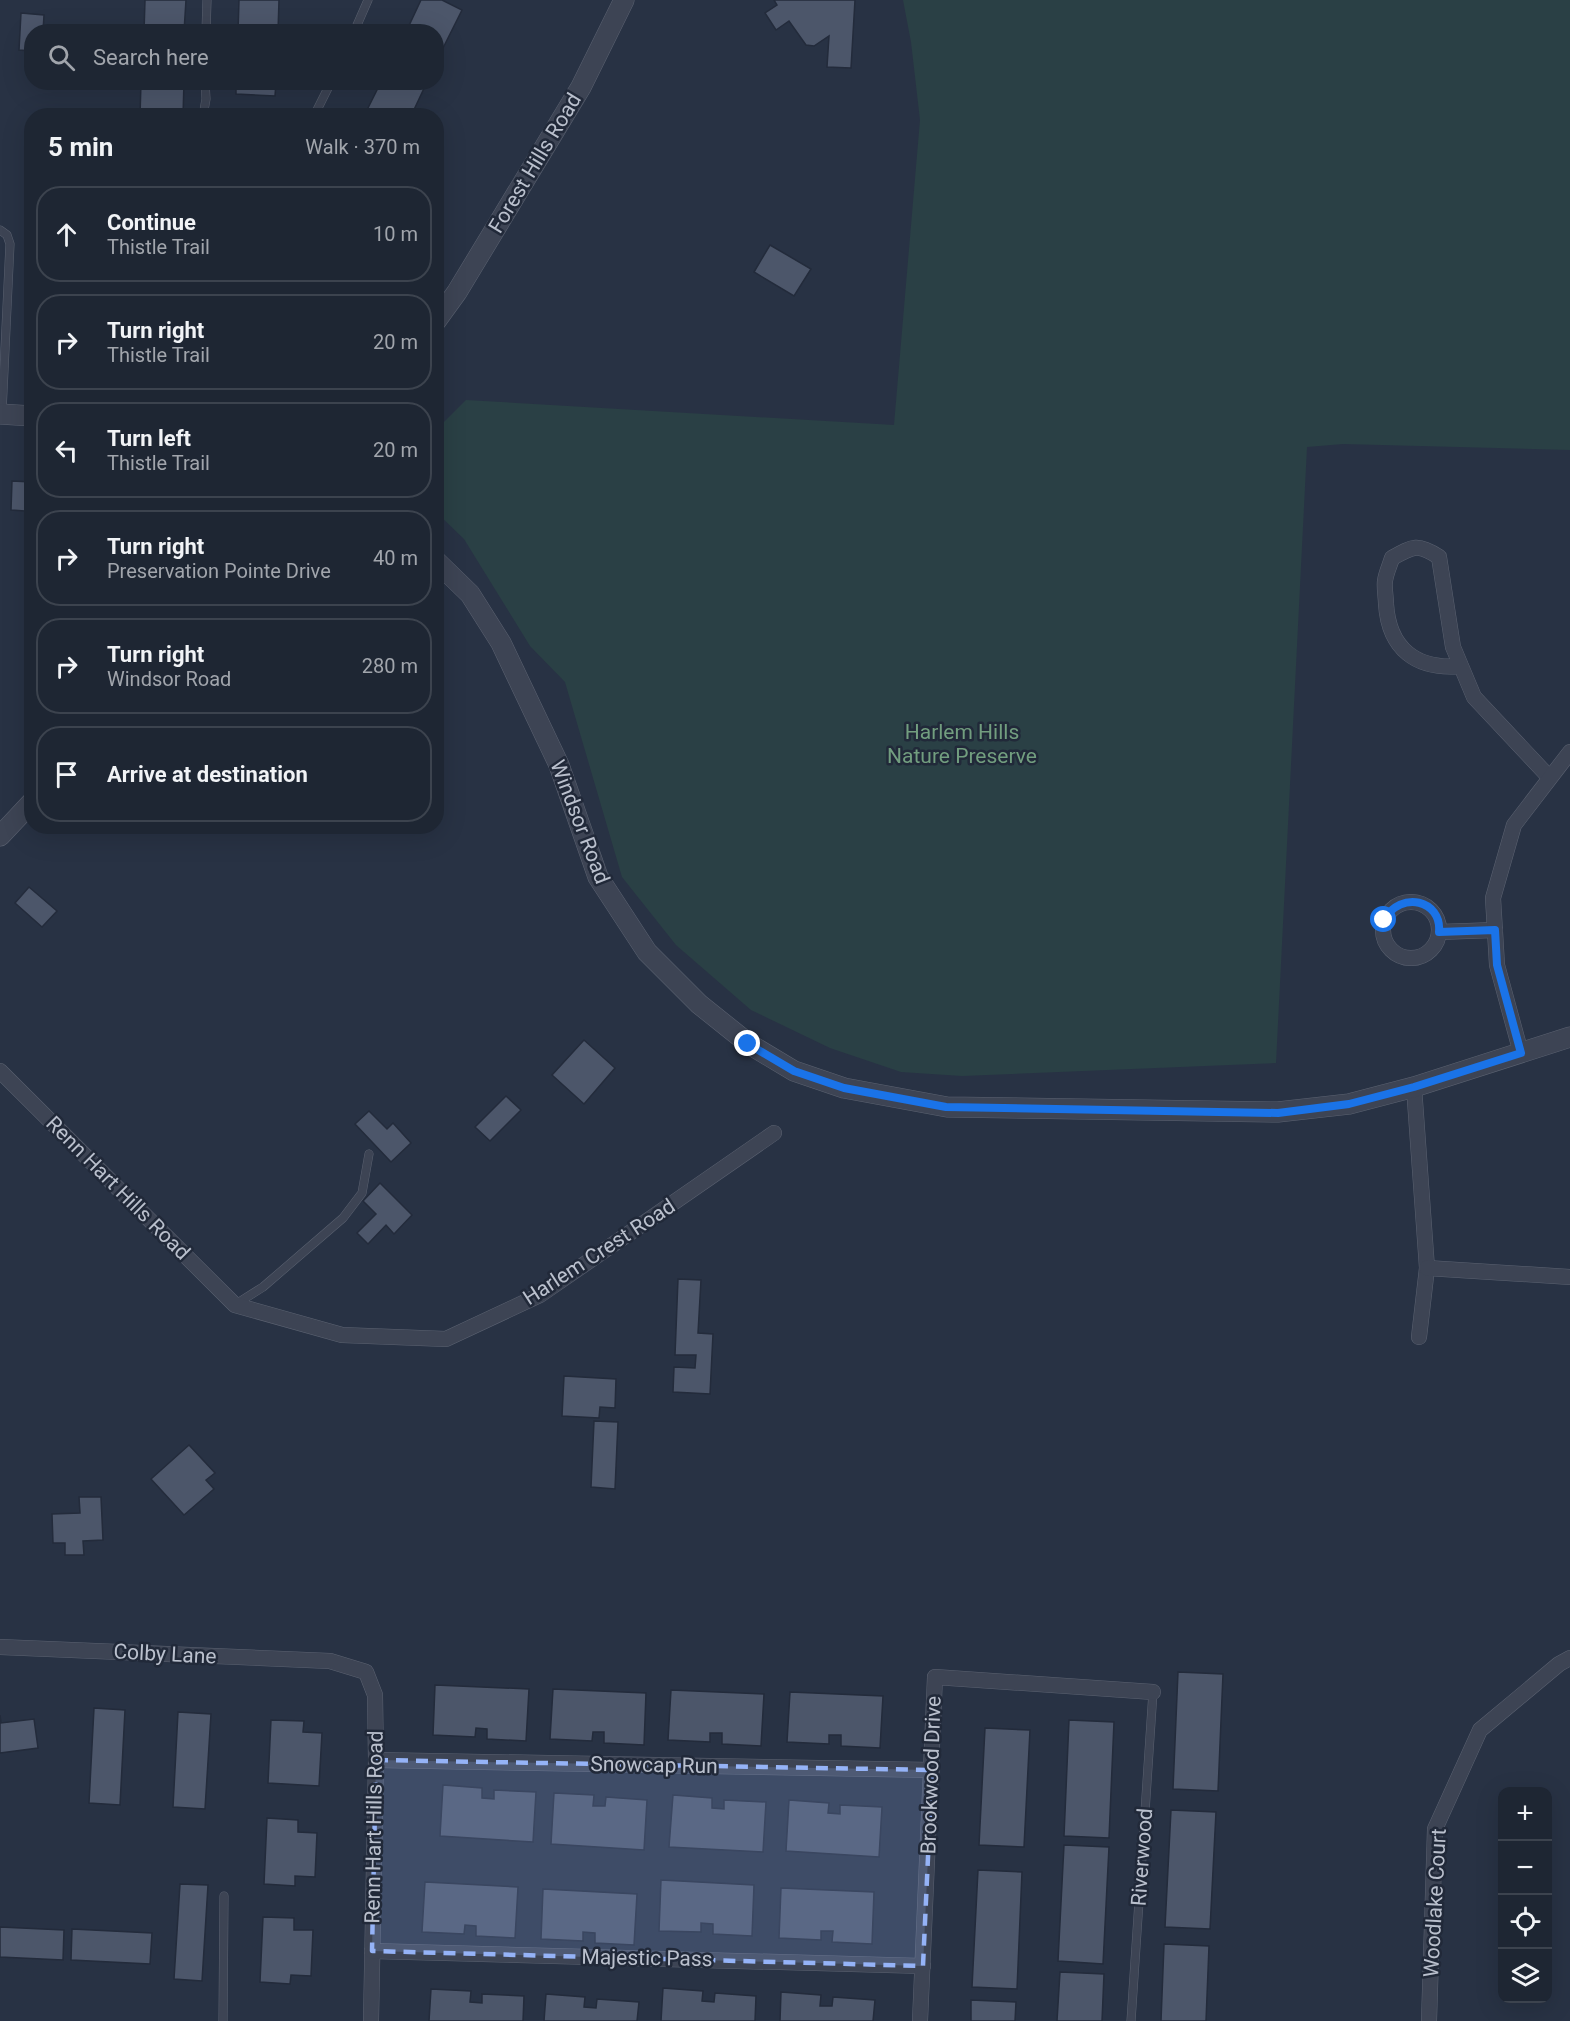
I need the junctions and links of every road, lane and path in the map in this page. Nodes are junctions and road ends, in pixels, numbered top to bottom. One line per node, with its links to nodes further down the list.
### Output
1 (207, 0): 4 (lane)
2 (368, 0): 5 (lane)
3 (624, 0): 11 (street, Forest Hills Road)
4 (206, 24)
5 (358, 24)
6 (206, 90): 8 (lane)
7 (327, 90): 9 (lane)
8 (204, 108)
9 (318, 108)
10 (0, 231): 12 (lane)
11 (444, 310)
12 (1, 414): 13 (street)
13 (24, 416)
14 (444, 569): 25 (street, Windsor Road)
15 (1461, 666): 15 (street); 17 (street)
16 (1570, 752): 17 (street)
17 (1549, 777): 20 (street)
18 (24, 810): 19 (street)
19 (0, 836)
20 (1495, 930): 21 (street); 23 (street)
21 (1439, 932)
22 (1570, 1037): 23 (street, Windsor Road)
23 (1521, 1053): 25 (street, Windsor Road)
24 (0, 1071): 30 (street, Renn Hart Hills Road)
25 (1414, 1087): 28 (street)
26 (774, 1133): 30 (street, Harlem Crest Road)
27 (369, 1154): 30 (lane)
28 (1426, 1268): 29 (street); 31 (street)
29 (1570, 1277)
30 (235, 1305)
31 (1419, 1337)
32 (0, 1647): 34 (street, Colby Lane)
33 (1570, 1658): 45 (street, Woodlake Court)
34 (330, 1661): 36 (street, Renn Hart Hills Road)
35 (1154, 1692): 37 (street, Brookwood Drive); 44 (lane, Riverwood)
36 (376, 1760): 37 (street, Snowcap Run); 39 (street, Renn Hart Hills Road)
37 (932, 1770): 40 (street, Brookwood Drive)
38 (224, 1896): 41 (lane)
39 (372, 1951): 40 (street, Majestic Pass); 42 (street, Renn Hart Hills Road)
40 (923, 1966): 43 (street, Brookwood Drive)
41 (223, 2021)
42 (371, 2021)
43 (920, 2021)
44 (1131, 2021)
45 (1429, 2021)

